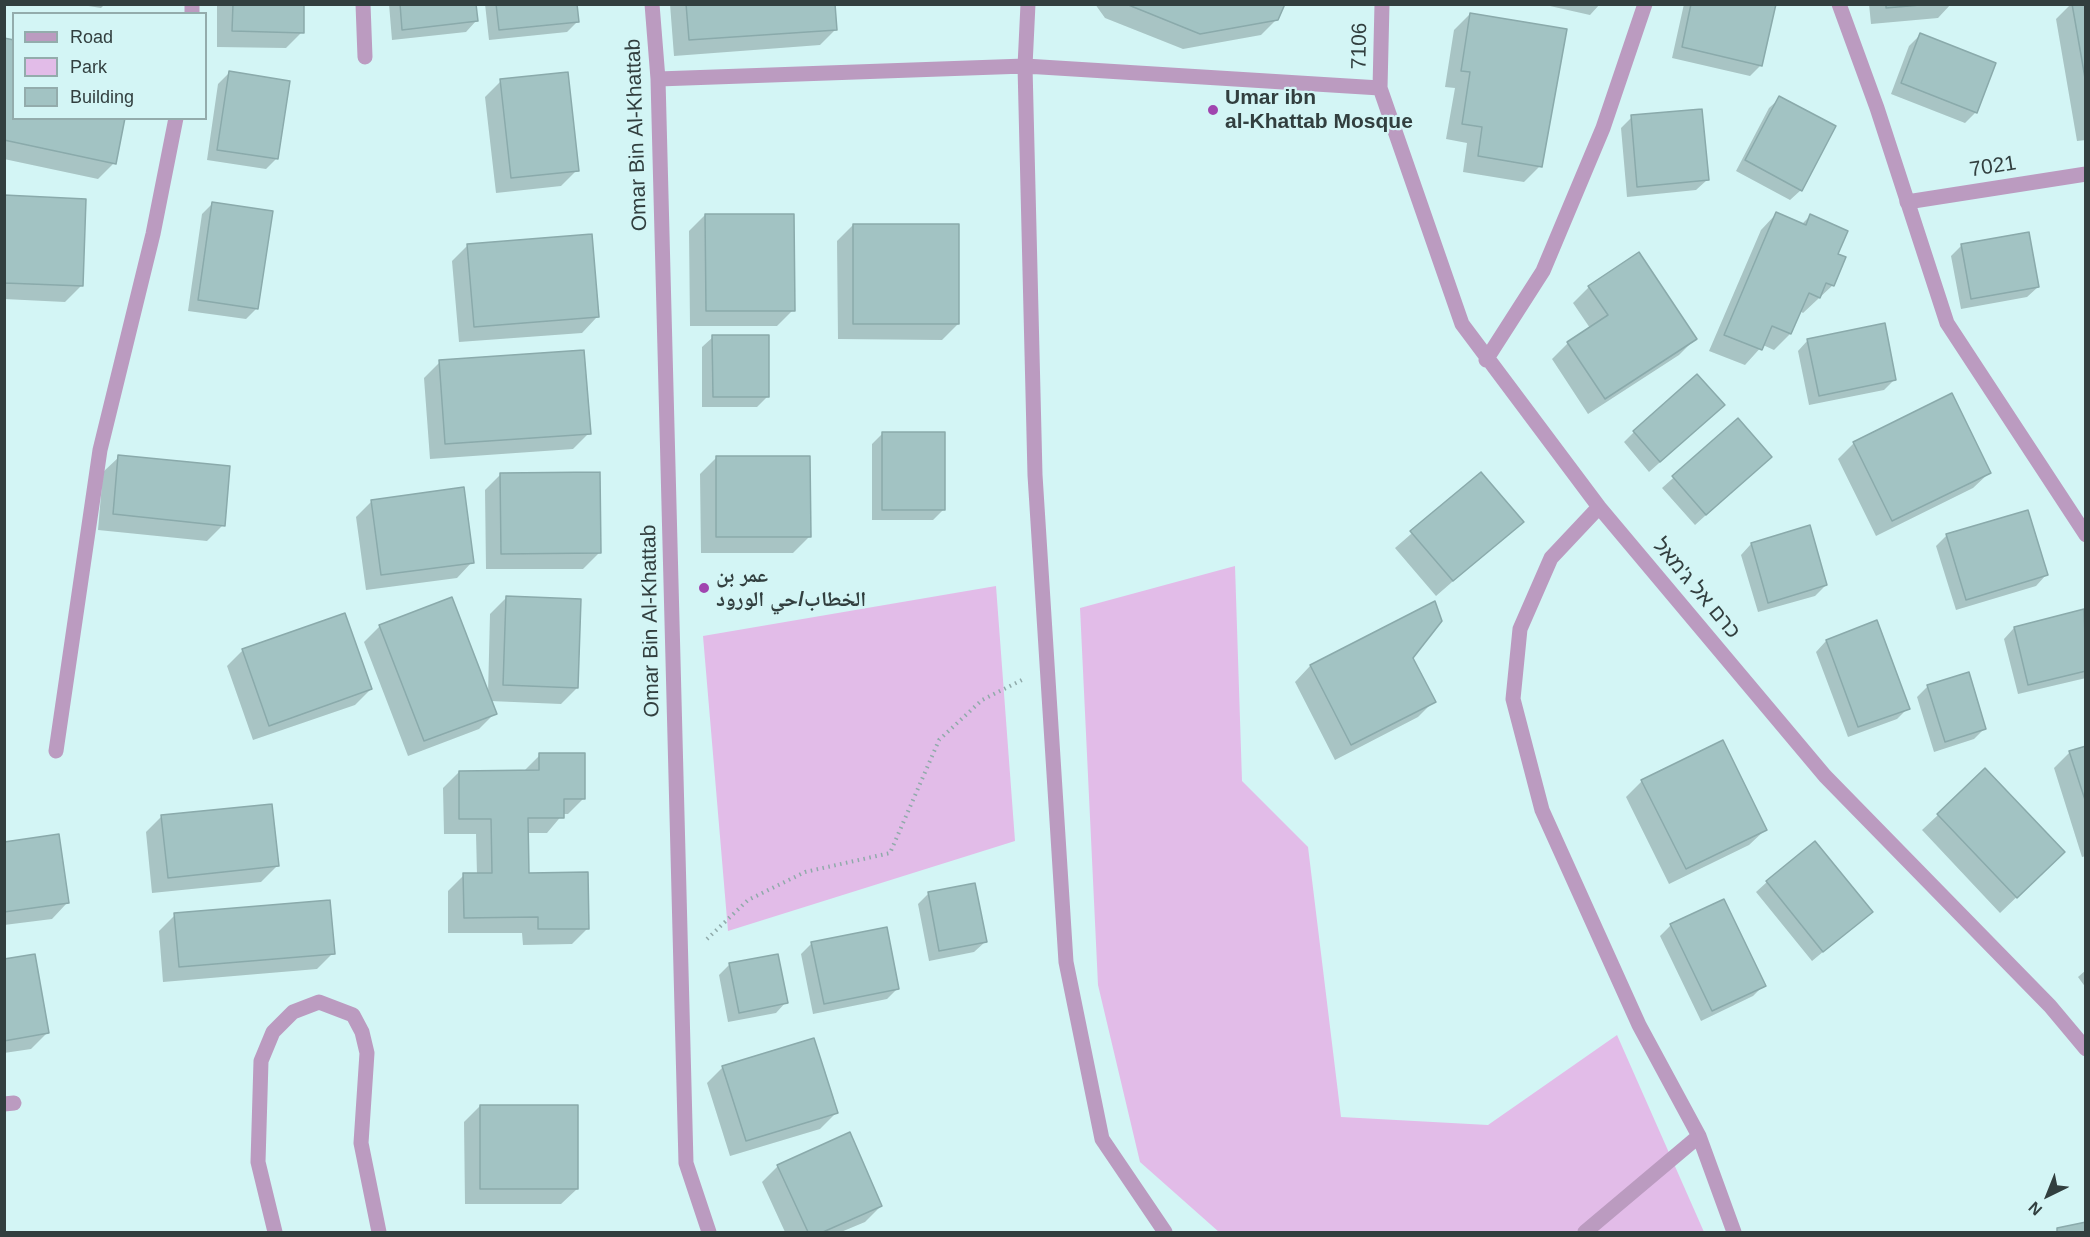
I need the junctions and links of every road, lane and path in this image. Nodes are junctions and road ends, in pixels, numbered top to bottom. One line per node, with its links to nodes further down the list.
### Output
1 (363, 4): 7 (street)
2 (652, 4): 9 (street, Omar Bin Al-Khattab)
3 (1029, 4): 8 (street)
4 (1382, 4): 10 (street, 7106)
5 (1645, 4): 14 (street)
6 (1839, 4): 13 (street)
7 (365, 57)
8 (1025, 66): 9 (street); 10 (street); 17 (street)
9 (658, 80): 19 (street, Omar Bin Al-Khattab)
10 (1380, 88): 14 (street, כרם אל ג'מאל)
11 (176, 120): 18 (street)
12 (2085, 174): 13 (street, 7021)
13 (1907, 202): 16 (street)
14 (1486, 360): 15 (street, כרם אל ג'מאל)
15 (1599, 507): 20 (street, כרם אל ג'מאל); 21 (street)
16 (2085, 535)
17 (1047, 669): 19 (path); 25 (street)
18 (56, 751)
19 (681, 965): 24 (street, Omar Bin Al-Khattab)
20 (2085, 1049)
21 (1699, 1136): 26 (street); 27 (street)
22 (275, 1233): 23 (street)
23 (379, 1233)
24 (709, 1233)
25 (1165, 1233)
26 (1586, 1233)
27 (1734, 1233)

